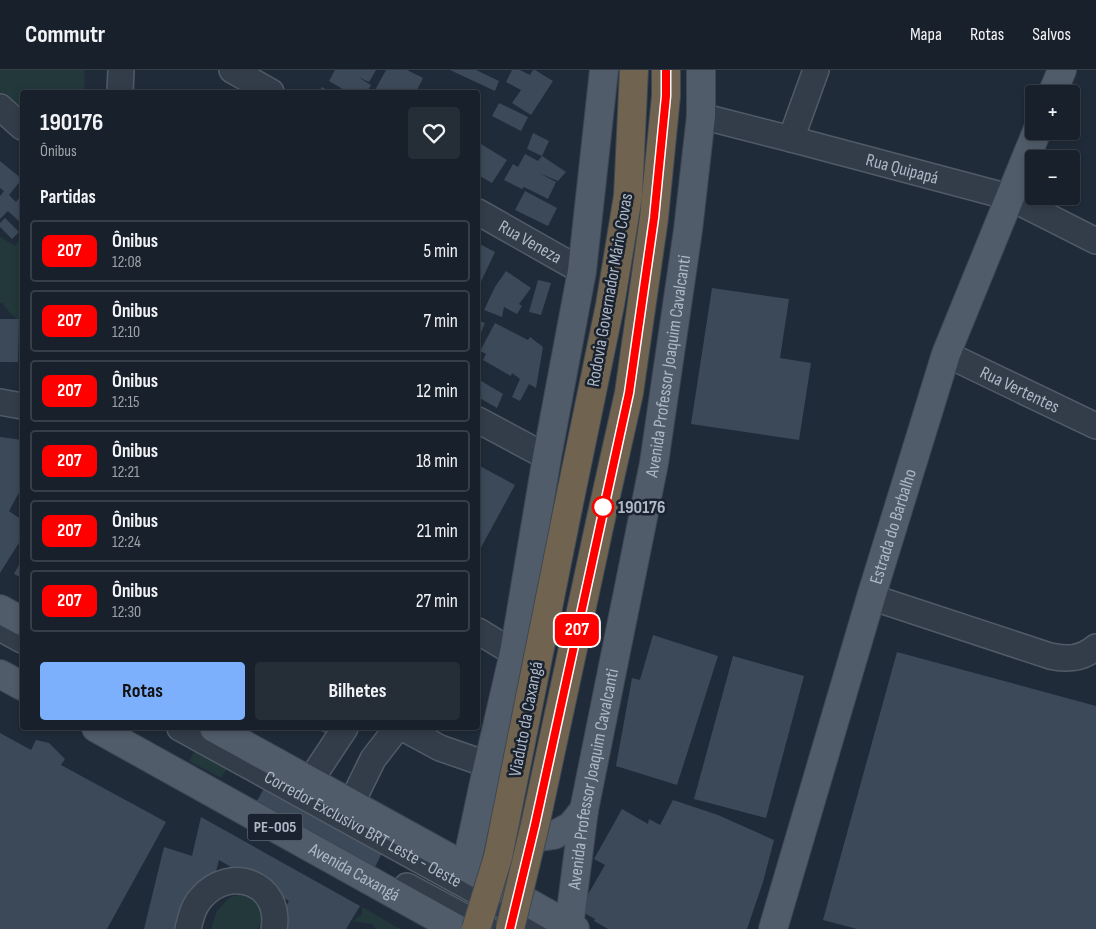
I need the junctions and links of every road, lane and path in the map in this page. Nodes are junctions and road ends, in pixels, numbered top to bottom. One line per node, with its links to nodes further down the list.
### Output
1 (121, 70): 10 (street)
2 (232, 70): 11 (street)
3 (634, 70): 27 (highway, Rodovia Governador Mário Covas)
4 (666, 70): 57 (highway, Rodovia Governador Mário Covas, bridge)
5 (701, 70): 13 (main road, Avenida Professor Joaquim Cavalcanti)
6 (816, 70): 15 (street)
7 (1062, 70): 9 (main road)
8 (600, 73): 20 (main road)
9 (1056, 85)
10 (120, 90)
11 (267, 90)
12 (0, 107): 14 (street)
13 (701, 116): 15 (street, Rua Quipapá); 50 (main road, Avenida Professor Joaquim Cavalcanti)
14 (20, 125)
15 (791, 139): 17 (street, Rua Quipapá)
16 (1032, 140): 17 (main road, Estrada do Barbalho)
17 (1009, 197): 19 (street, Rua Quipapá); 21 (main road, Estrada do Barbalho)
18 (480, 213): 20 (street, Rua Veneza)
19 (1096, 241)
20 (582, 272): 26 (main road)
21 (946, 354): 25 (street, Rua Vertentes); 28 (main road, Estrada do Barbalho)
22 (0, 402): 23 (street)
23 (20, 406)
24 (480, 421): 26 (street)
25 (1096, 426)
26 (547, 457): 35 (main road)
27 (568, 508): 52 (highway, Viaduto da Caxangá, bridge)
28 (871, 597): 34 (street); 58 (main road, Estrada do Barbalho)
29 (0, 609): 30 (main road)
30 (20, 621)
31 (0, 628): 33 (street)
32 (480, 632): 35 (street)
33 (20, 639)
34 (1096, 647)
35 (514, 652): 47 (main road)
36 (0, 659): 37 (street)
37 (20, 671)
38 (0, 674): 39 (main road)
39 (20, 685)
40 (100, 730): 52 (main road, Avenida Caxangá / PE-005)
41 (125, 730): 56 (street, Corredor Exclusivo BRT Leste - Oeste)
42 (184, 730): 53 (street, Corredor Exclusivo BRT Leste - Oeste)
43 (218, 730): 48 (main road)
44 (344, 730): 48 (street)
45 (395, 730): 49 (street)
46 (407, 730): 47 (street)
47 (486, 774): 50 (main road); 51 (main road)
48 (310, 781): 49 (main road)
49 (351, 804): 51 (main road)
50 (584, 810): 53 (main road, Avenida Professor Joaquim Cavalcanti)
51 (466, 867): 53 (main road)
52 (460, 928)
53 (563, 928)
54 (188, 929): 55 (street)
55 (274, 929)
56 (487, 929)
57 (510, 929)
58 (773, 929)

